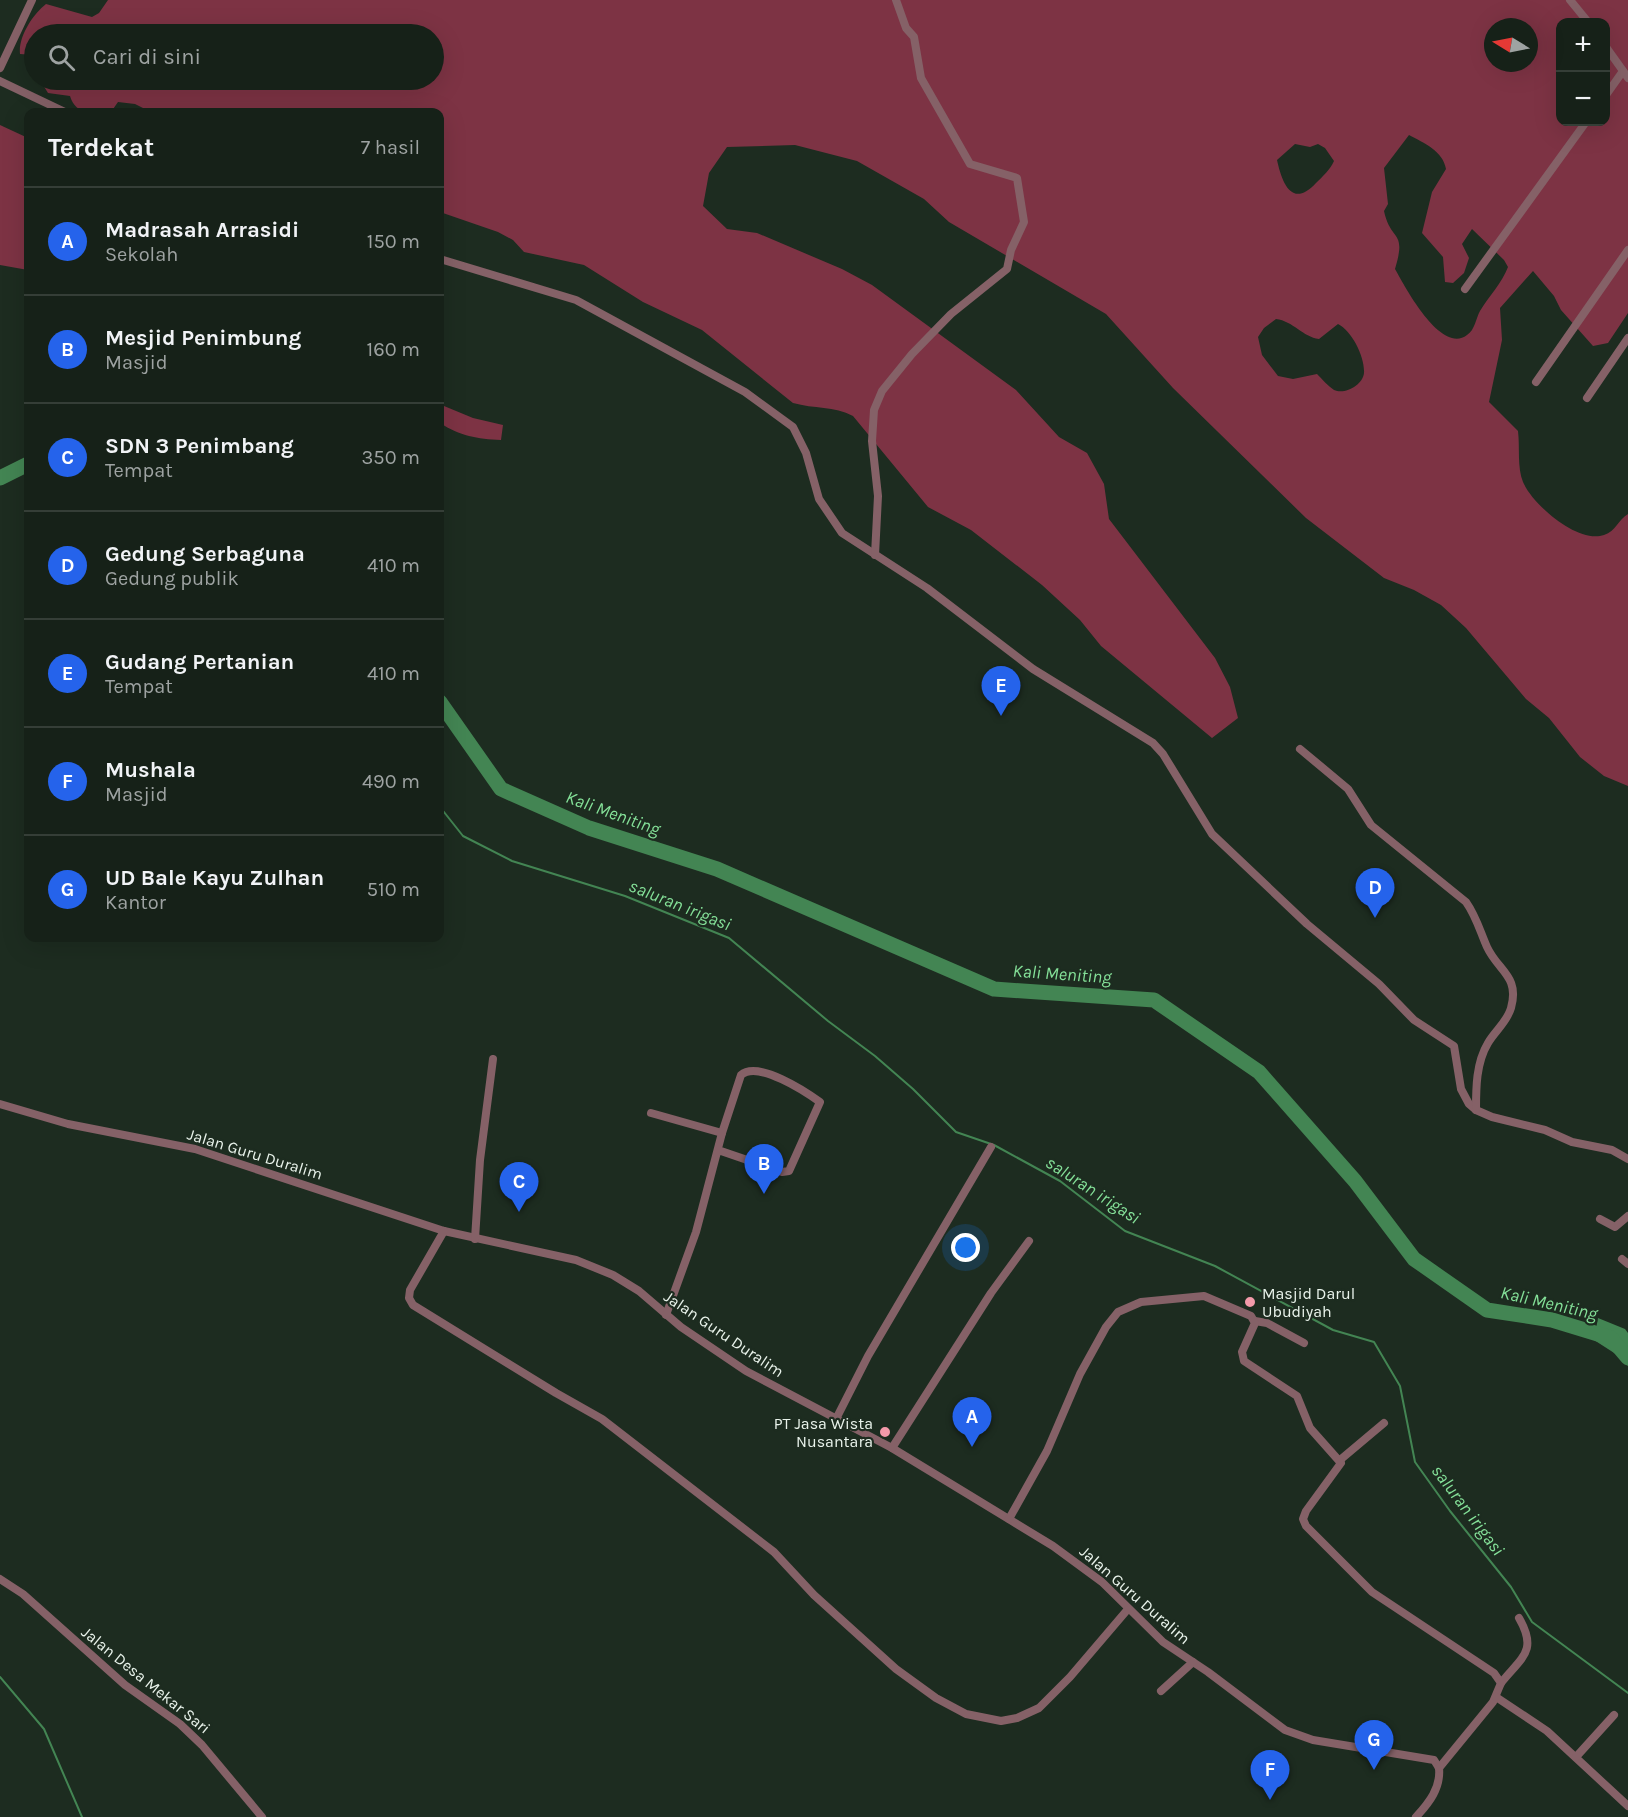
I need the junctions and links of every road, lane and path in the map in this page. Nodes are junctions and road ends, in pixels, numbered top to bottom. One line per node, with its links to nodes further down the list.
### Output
1 (32, 0): 6 (street)
2 (896, 0): 18 (street)
3 (1570, 0): 4 (street)
4 (1585, 18)
5 (1610, 54): 7 (street)
6 (0, 68)
7 (1625, 74): 9 (street)
8 (0, 81): 10 (street)
9 (1610, 90)
10 (57, 108)
11 (1583, 126): 14 (street)
12 (1628, 250): 16 (street)
13 (444, 260): 18 (street)
14 (1465, 289)
15 (1628, 338): 17 (street)
16 (1536, 382)
17 (1587, 398)
18 (875, 555): 22 (street)
19 (1300, 749): 22 (street)
20 (493, 1059): 31 (street)
21 (0, 1104): 30 (street, Jalan Guru Duralim)
22 (1476, 1110): 27 (street)
23 (651, 1113): 24 (street)
24 (722, 1132): 26 (street); 26 (street)
25 (991, 1147): 36 (street)
26 (718, 1150): 33 (street)
27 (1628, 1160)
28 (1628, 1216): 29 (street)
29 (1600, 1219)
30 (444, 1231): 31 (street, Jalan Guru Duralim); 42 (street)
31 (474, 1239): 33 (street, Jalan Guru Duralim)
32 (1029, 1241): 38 (street)
33 (666, 1315): 36 (street, Jalan Guru Duralim)
34 (1255, 1321): 35 (street); 39 (street); 40 (street)
35 (1304, 1343)
36 (836, 1419): 38 (street, Jalan Guru Duralim)
37 (1384, 1423): 39 (street)
38 (892, 1448): 40 (street, Jalan Guru Duralim)
39 (1340, 1460): 45 (street)
40 (1009, 1519): 42 (street, Jalan Guru Duralim)
41 (0, 1579): 52 (street, Jalan Desa Mekar Sari)
42 (1128, 1609): 44 (street, Jalan Guru Duralim)
43 (1519, 1618): 45 (street)
44 (1193, 1662): 46 (street); 50 (street, Jalan Guru Duralim)
45 (1502, 1683): 47 (street)
46 (1161, 1690)
47 (1496, 1697): 49 (street); 50 (street)
48 (1614, 1715): 49 (street)
49 (1576, 1757): 51 (street)
50 (1439, 1768): 53 (street)
51 (1628, 1806)
52 (262, 1817)
53 (1416, 1817)

